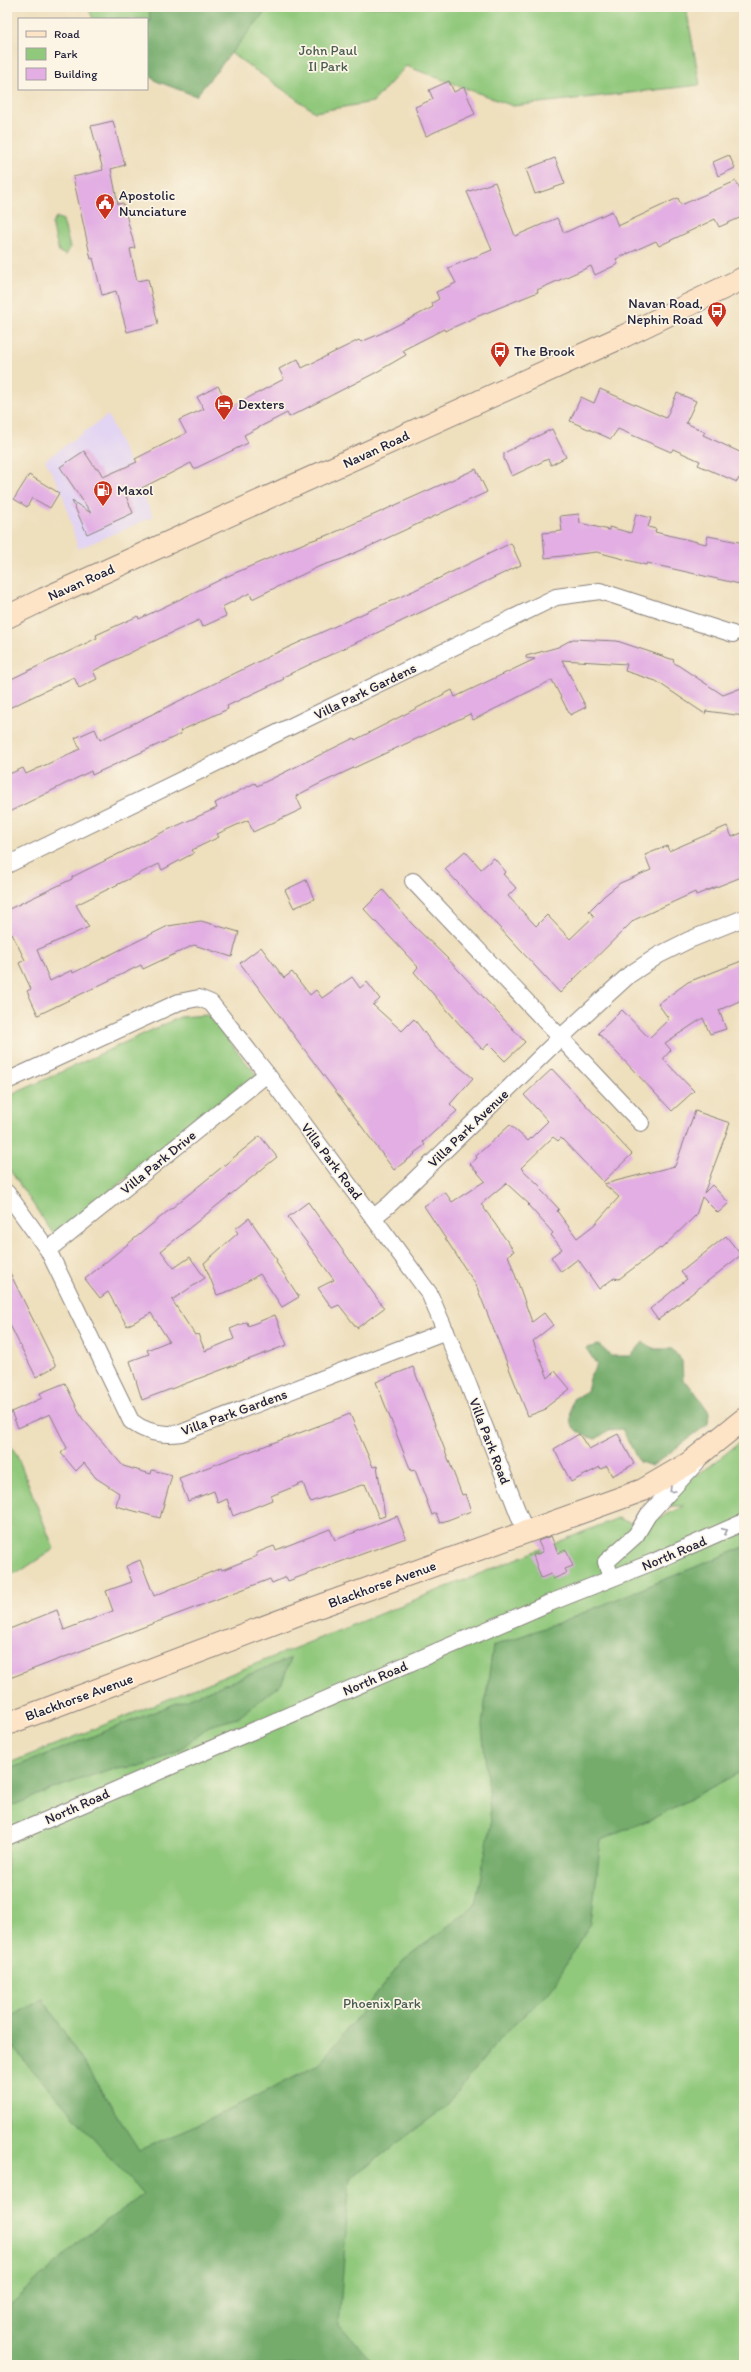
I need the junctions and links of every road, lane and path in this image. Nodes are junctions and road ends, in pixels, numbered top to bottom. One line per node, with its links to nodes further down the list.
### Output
1 (744, 278): 2 (main road, Navan Road)
2 (7, 618)
3 (733, 634): 4 (street, Villa Park Gardens)
4 (7, 865)
5 (413, 880): 7 (street)
6 (744, 918): 7 (street, Villa Park Avenue)
7 (560, 1038): 10 (street); 12 (street, Villa Park Avenue)
8 (268, 1074): 9 (street, Villa Park Road); 12 (street, Villa Park Road); 13 (street, Villa Park Drive)
9 (7, 1080)
10 (641, 1123)
11 (7, 1193): 13 (street, Villa Park Gardens)
12 (374, 1217): 14 (street, Villa Park Road)
13 (48, 1250): 14 (street, Villa Park Gardens)
14 (446, 1331): 20 (street, Villa Park Road)
15 (744, 1419): 16 (main road, Blackhorse Avenue)
16 (706, 1450): 17 (main road, Blackhorse Avenue); 18 (street, one-way to 18)
17 (643, 1490): 18 (street); 20 (main road, Blackhorse Avenue)
18 (648, 1515): 21 (street)
19 (744, 1522): 21 (street, North Road, one-way to 19)
20 (525, 1531): 22 (main road, Blackhorse Avenue)
21 (611, 1578): 23 (street, North Road)
22 (7, 1724)
23 (7, 1838)

